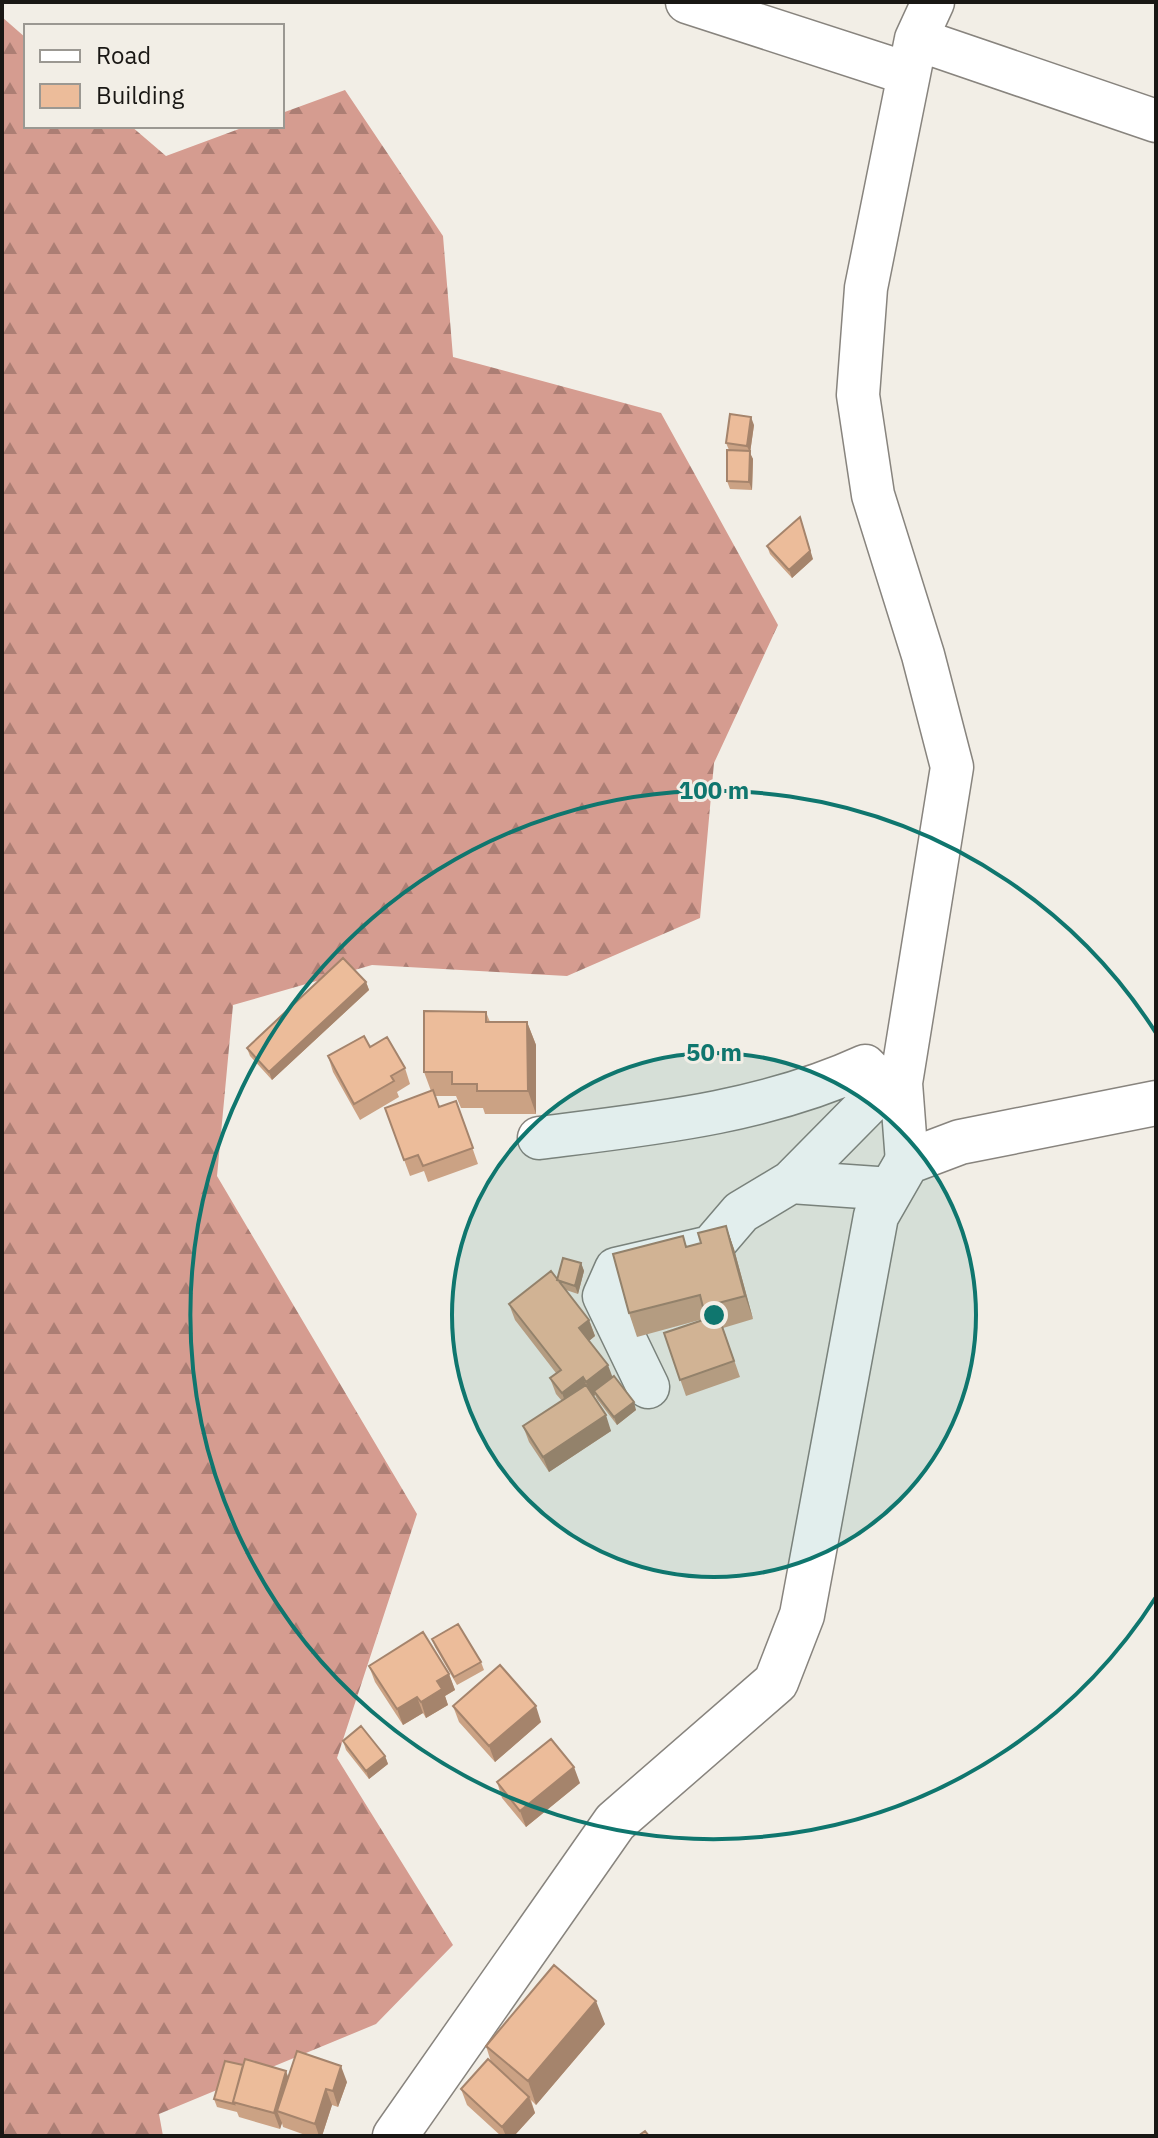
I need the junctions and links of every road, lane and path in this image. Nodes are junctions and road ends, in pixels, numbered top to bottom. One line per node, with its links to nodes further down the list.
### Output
1 (687, 2): 3 (street)
2 (933, 2): 3 (street)
3 (912, 56): 4 (street); 7 (street)
4 (1156, 121)
5 (1156, 1103): 7 (street)
6 (539, 1138): 8 (street)
7 (899, 1175): 8 (street); 10 (street)
8 (791, 1182): 9 (street)
9 (648, 1387)
10 (395, 2136)

